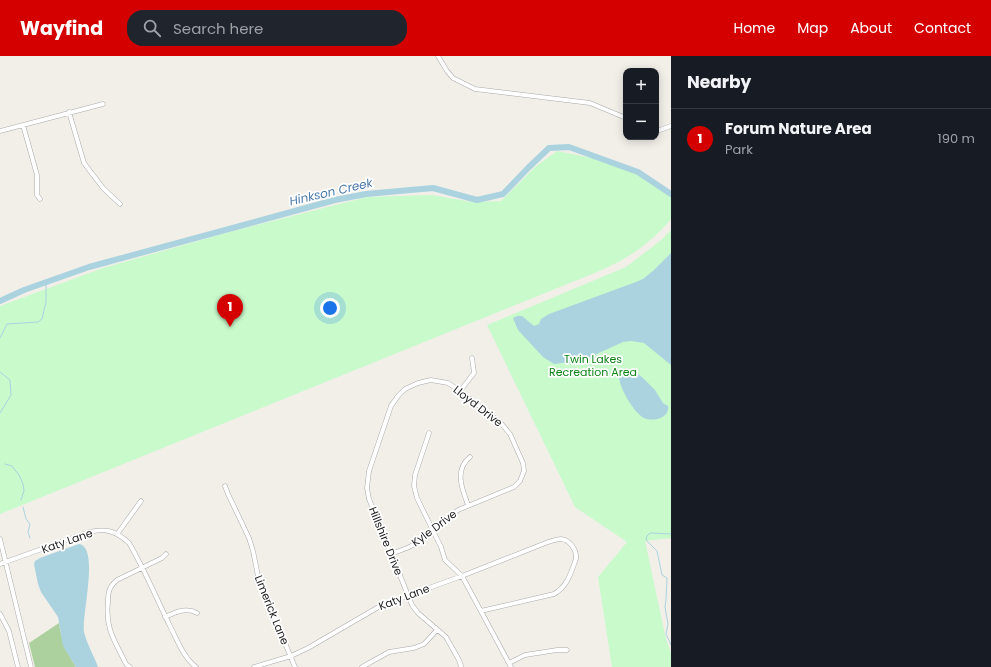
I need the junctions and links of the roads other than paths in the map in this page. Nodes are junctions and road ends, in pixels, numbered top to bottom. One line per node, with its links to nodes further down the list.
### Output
1 (438, 56): 4 (street)
2 (103, 104): 3 (street)
3 (69, 112): 5 (street); 10 (street)
4 (623, 117)
5 (23, 125): 8 (street); 9 (street)
6 (671, 126): 7 (street)
7 (659, 130)
8 (0, 131)
9 (40, 199)
10 (120, 204)
11 (472, 358): 12 (street)
12 (460, 391): 15 (street, Lloyd Drive); 17 (street, Lloyd Drive)
13 (429, 433): 20 (street)
14 (470, 457): 19 (street)
15 (520, 481): 19 (street, Kyle Drive)
16 (226, 486): 36 (street, Limerick Lane)
17 (366, 488): 24 (street, Hillshire Drive)
18 (140, 501): 21 (street)
19 (468, 505): 20 (street, Kyle Drive)
20 (432, 532): 24 (street, Kyle Drive); 28 (street)
21 (118, 533): 25 (street, Katy Lane); 27 (street)
22 (0, 539): 25 (street)
23 (166, 554): 27 (street)
24 (390, 554): 29 (street, Hillshire Drive)
25 (6, 562): 26 (street, Katy Lane); 40 (street)
26 (0, 564)
27 (142, 568): 33 (street); 41 (street)
28 (462, 576): 29 (street, Katy Lane); 30 (street); 30 (street, Katy Lane)
29 (408, 595): 34 (street, Hillshire Drive); 36 (street, Katy Lane)
30 (481, 611): 37 (street)
31 (197, 613): 33 (street)
32 (0, 614): 39 (street)
33 (165, 617): 42 (street)
34 (437, 630): 38 (street, Hillshire Drive); 45 (street)
35 (567, 650): 37 (street)
36 (291, 656): 43 (street, Katy Lane); 44 (street, Limerick Lane)
37 (510, 665)
38 (461, 666)
39 (18, 667)
40 (31, 667)
41 (130, 667)
42 (196, 667)
43 (254, 667)
44 (296, 667)
45 (362, 667)

